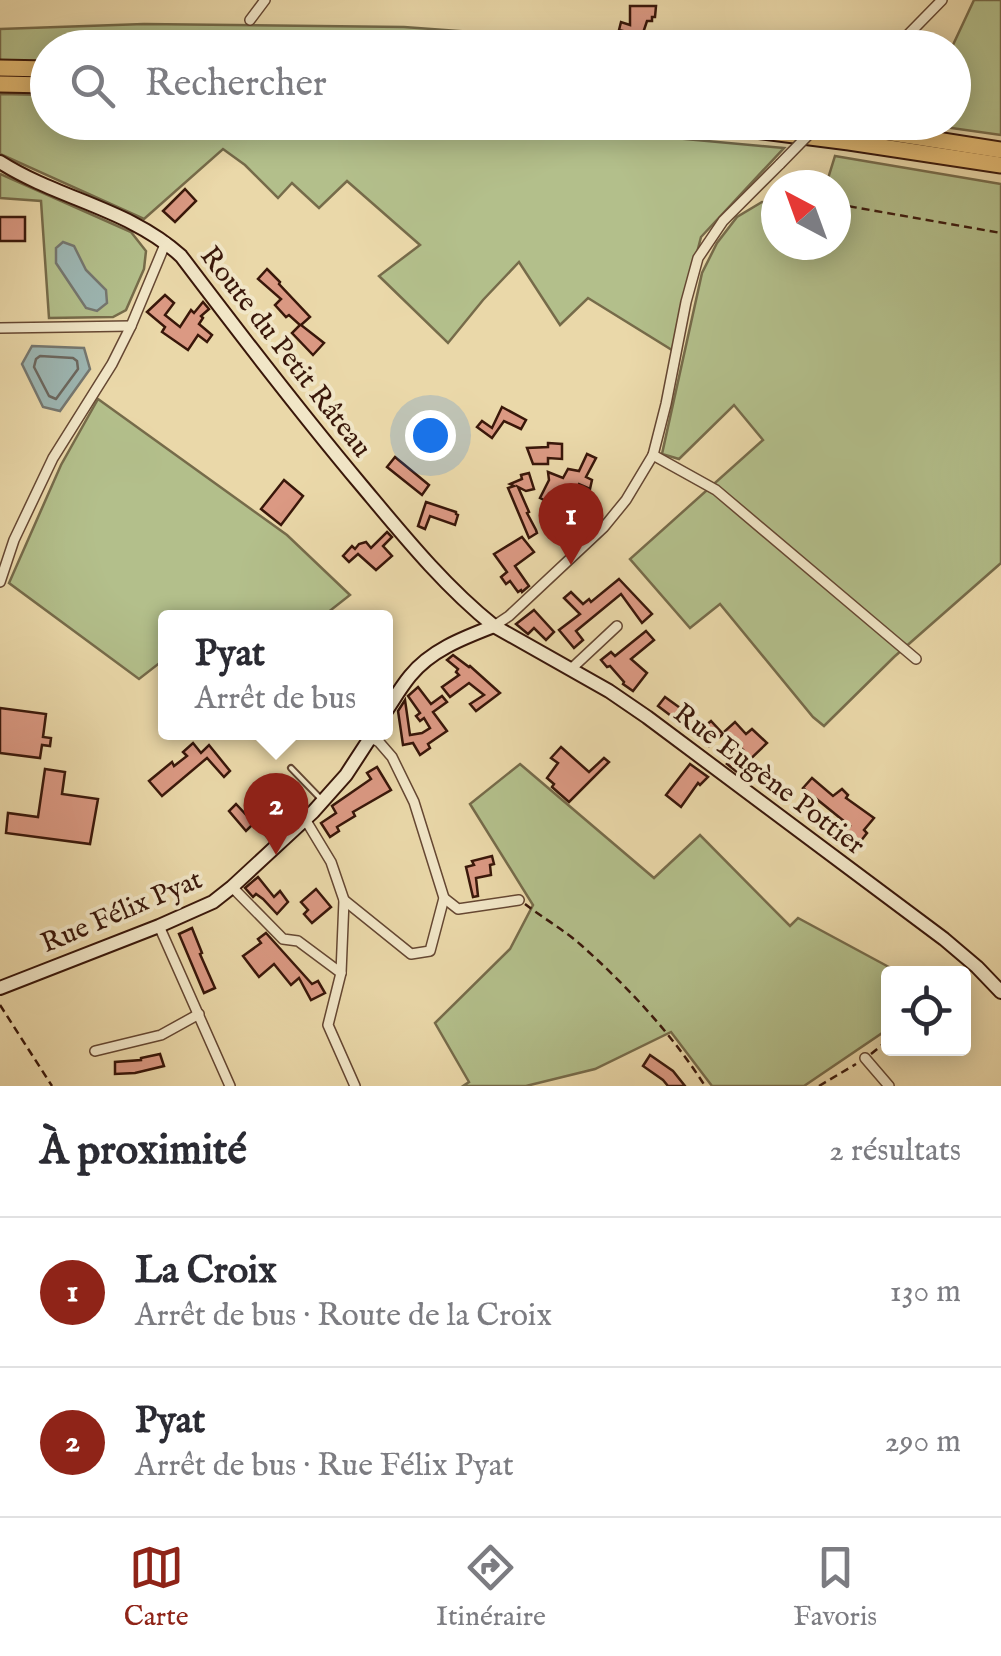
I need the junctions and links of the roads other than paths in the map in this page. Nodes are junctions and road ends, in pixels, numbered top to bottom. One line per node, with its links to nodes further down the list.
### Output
1 (266, 0): 3 (street)
2 (934, 2): 4 (street)
3 (250, 20)
4 (910, 30)
5 (0, 68): 6 (highway)
6 (30, 69)
7 (0, 84): 8 (highway)
8 (30, 85)
9 (803, 140): 18 (street, bridge)
10 (821, 140): 14 (highway)
11 (937, 140): 12 (highway)
12 (1001, 150)
13 (0, 162): 15 (street, Route du Petit Râteau)
14 (1001, 165)
15 (166, 242): 16 (street); 20 (street, Route du Petit Râteau)
16 (131, 326): 17 (street); 19 (street)
17 (0, 328)
18 (652, 455): 20 (street); 22 (street)
19 (0, 582)
20 (494, 626): 23 (street, Rue Eugène Pottier); 24 (street)
21 (618, 626): 23 (street)
22 (916, 659)
23 (572, 669): 37 (street, Rue Eugène Pottier)
24 (393, 700)
25 (369, 740): 28 (street, Rue Félix Pyat)
26 (376, 740): 31 (street)
27 (291, 768): 28 (lane)
28 (323, 800): 29 (street, Rue Félix Pyat)
29 (305, 819): 30 (street, Rue Félix Pyat); 32 (street)
30 (232, 888): 34 (street, Rue Félix Pyat); 35 (street)
31 (444, 898): 32 (street); 33 (street)
32 (344, 900): 35 (street)
33 (519, 900)
34 (160, 926): 36 (street, Rue Félix Pyat); 38 (street)
35 (342, 973): 42 (street)
36 (0, 988)
37 (1001, 992)
38 (200, 1014): 39 (street); 41 (street)
39 (95, 1051)
40 (865, 1058): 43 (street)
41 (230, 1086)
42 (355, 1086)
43 (889, 1086)

